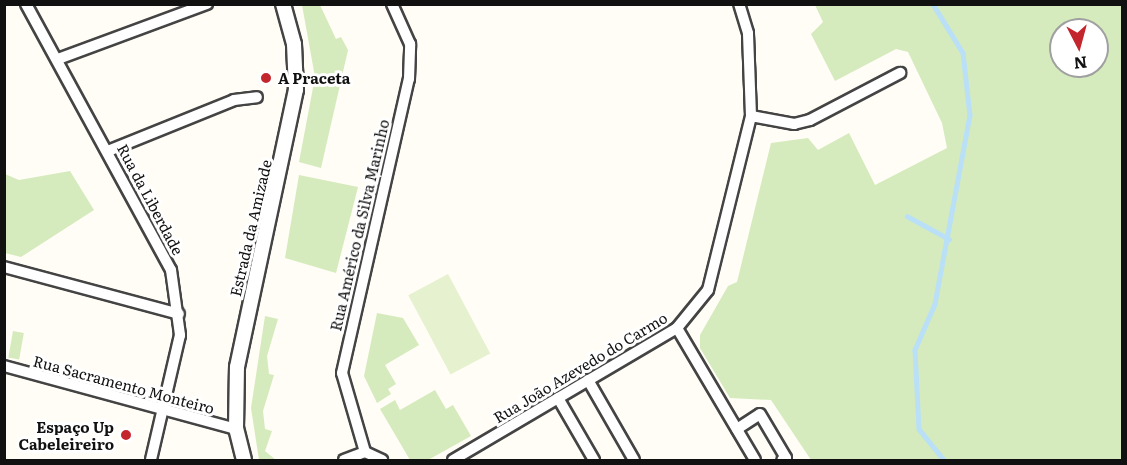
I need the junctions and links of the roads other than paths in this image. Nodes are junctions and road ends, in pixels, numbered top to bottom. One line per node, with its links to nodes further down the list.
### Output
1 (26, 4): 6 (street, Rua da Liberdade)
2 (207, 4): 6 (street)
3 (283, 4): 18 (street, Estrada da Amizade)
4 (392, 4): 20 (street, Rua Américo da Silva Marinho)
5 (739, 4): 9 (street, Rua João Azevedo do Carmo)
6 (58, 59): 10 (street, Rua da Liberdade)
7 (900, 73): 9 (street)
8 (257, 97): 10 (street)
9 (751, 116): 13 (street, Rua João Azevedo do Carmo)
10 (108, 151): 12 (street, Rua da Liberdade)
11 (4, 267): 12 (street)
12 (179, 314): 17 (street, Rua da Liberdade)
13 (678, 328): 15 (street, Rua João Azevedo do Carmo); 19 (street)
14 (4, 366): 17 (street, Rua Sacramento Monteiro)
15 (588, 380): 16 (street, Rua João Azevedo do Carmo); 27 (street)
16 (558, 398): 25 (street, Rua João Azevedo do Carmo); 26 (street)
17 (165, 411): 18 (street, Rua Sacramento Monteiro); 21 (street, Rua da Liberdade)
18 (236, 429): 22 (street, Estrada da Amizade)
19 (737, 429): 28 (street); 29 (street)
20 (365, 452): 23 (street); 24 (street)
21 (152, 460)
22 (244, 460)
23 (344, 460)
24 (382, 460)
25 (453, 460)
26 (594, 460)
27 (634, 460)
28 (755, 460)
29 (782, 460)

